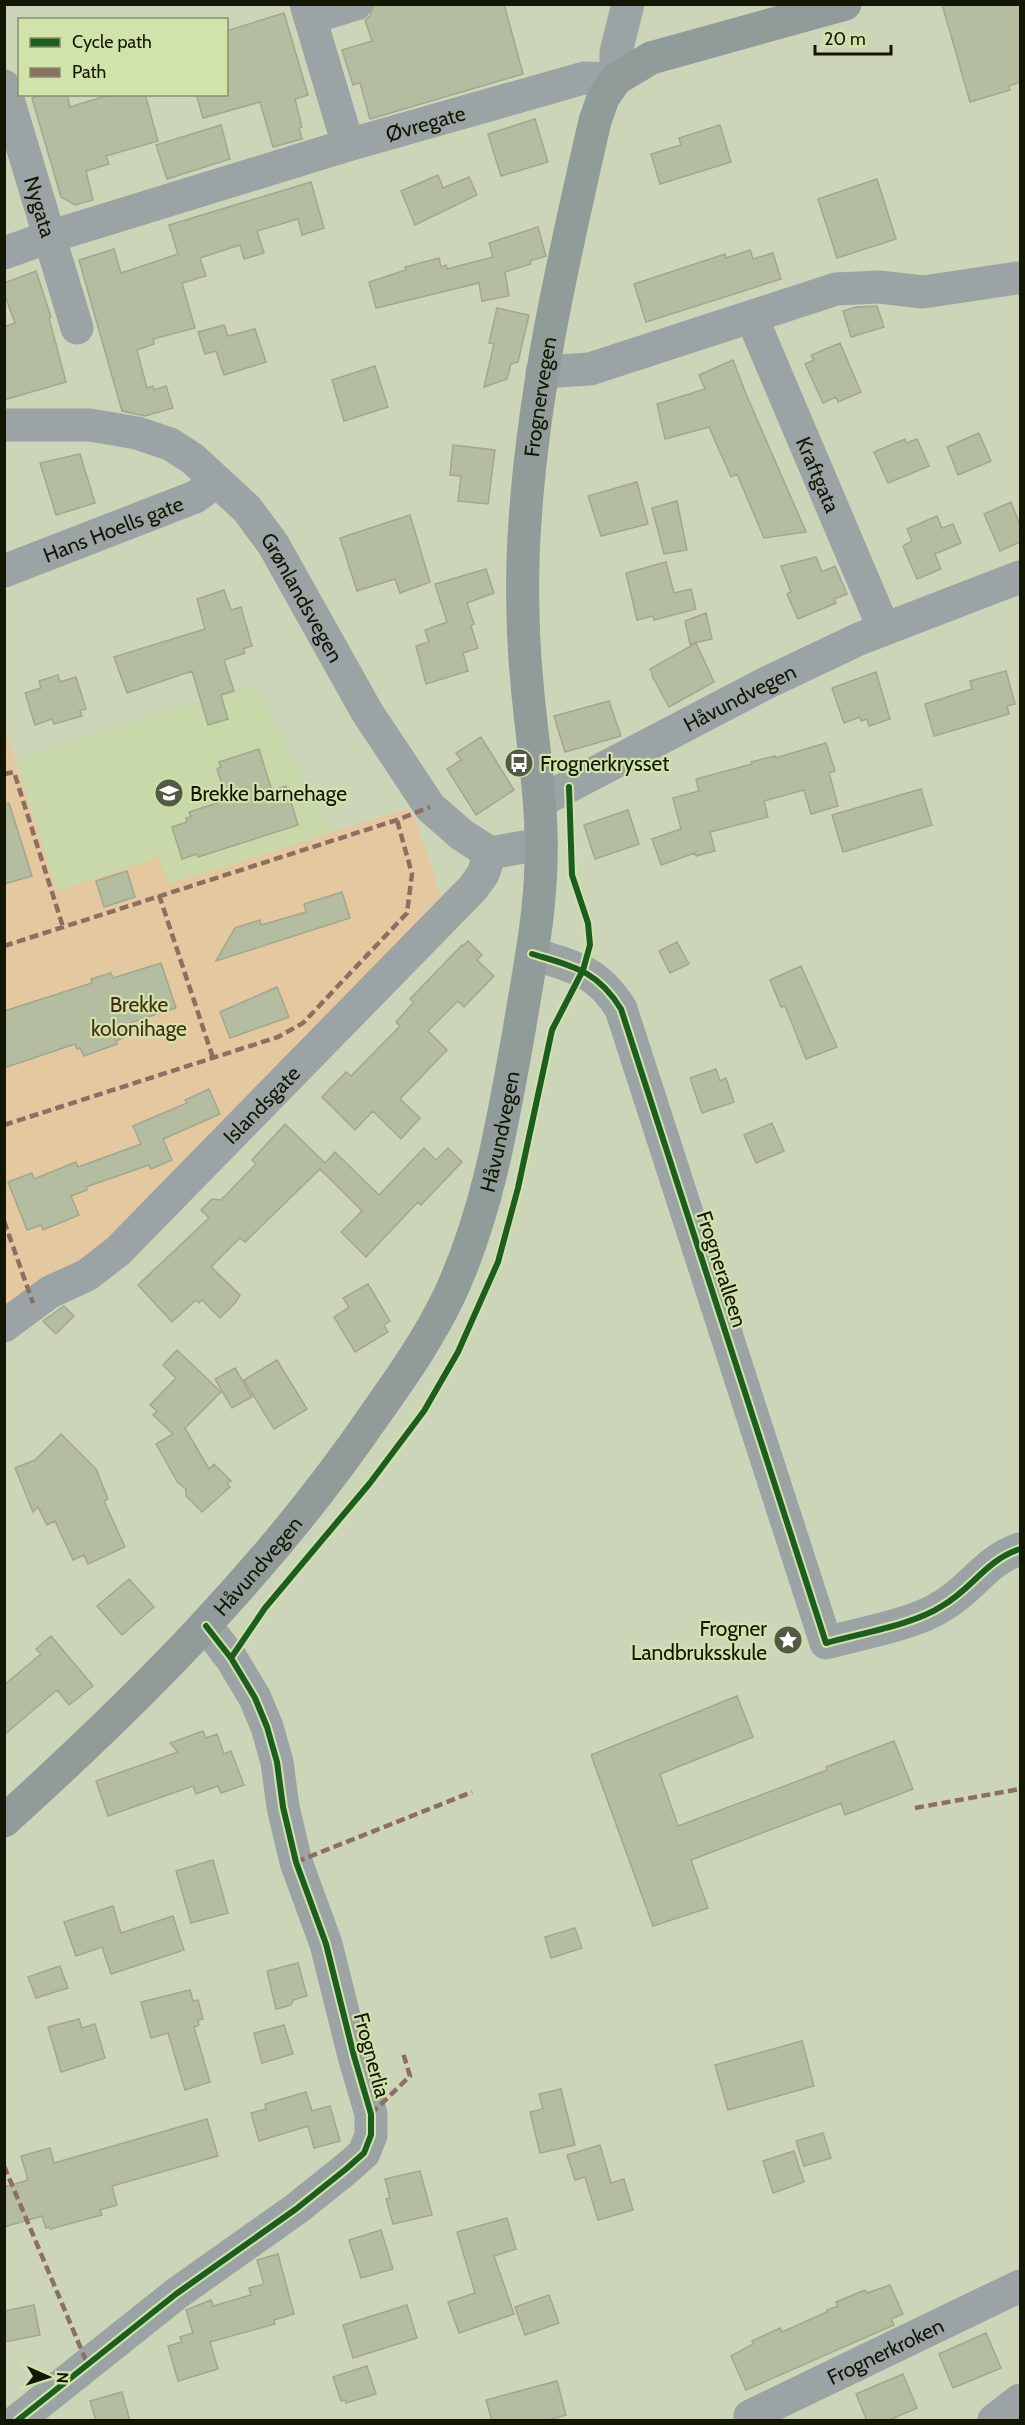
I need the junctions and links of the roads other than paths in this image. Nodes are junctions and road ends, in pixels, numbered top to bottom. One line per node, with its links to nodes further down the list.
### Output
1 (356, 4): 4 (street)
2 (628, 4): 5 (street, Frognervegen)
3 (845, 4): 5 (main road)
4 (308, 11): 7 (street)
5 (616, 79): 7 (street, Øvregate); 13 (main road, Frognervegen)
6 (4, 86): 8 (street, Nygata)
7 (348, 145): 8 (street, Øvregate)
8 (48, 237): 9 (street, Øvregate); 12 (street, Nygata)
9 (4, 253)
10 (1017, 278): 11 (street)
11 (752, 318): 13 (street); 18 (street, Kraftgata)
12 (77, 328)
13 (542, 372): 19 (main road, Frognervegen)
14 (4, 425): 15 (street, Grønlandsvegen)
15 (217, 481): 16 (street, Hans Hoells gate); 21 (street, Grønlandsvegen)
16 (4, 570)
17 (1020, 577): 18 (street, Håvundvegen)
18 (884, 629): 19 (street, Håvundvegen)
19 (541, 801): 20 (main road, Håvundvegen)
20 (541, 844): 21 (street); 22 (main road, Håvundvegen)
21 (490, 853): 23 (street, Islandsgate)
22 (532, 954): 24 (street, Frogneralleen); 25 (main road, Håvundvegen)
23 (4, 1326)
24 (1020, 1549)
25 (206, 1626): 26 (main road, Håvundvegen); 30 (street, Frognerlia)
26 (4, 1821)
27 (1020, 2286): 29 (street, Frognerkroken)
28 (1020, 2400): 31 (street)
29 (750, 2416)
30 (18, 2421)
31 (994, 2421)

